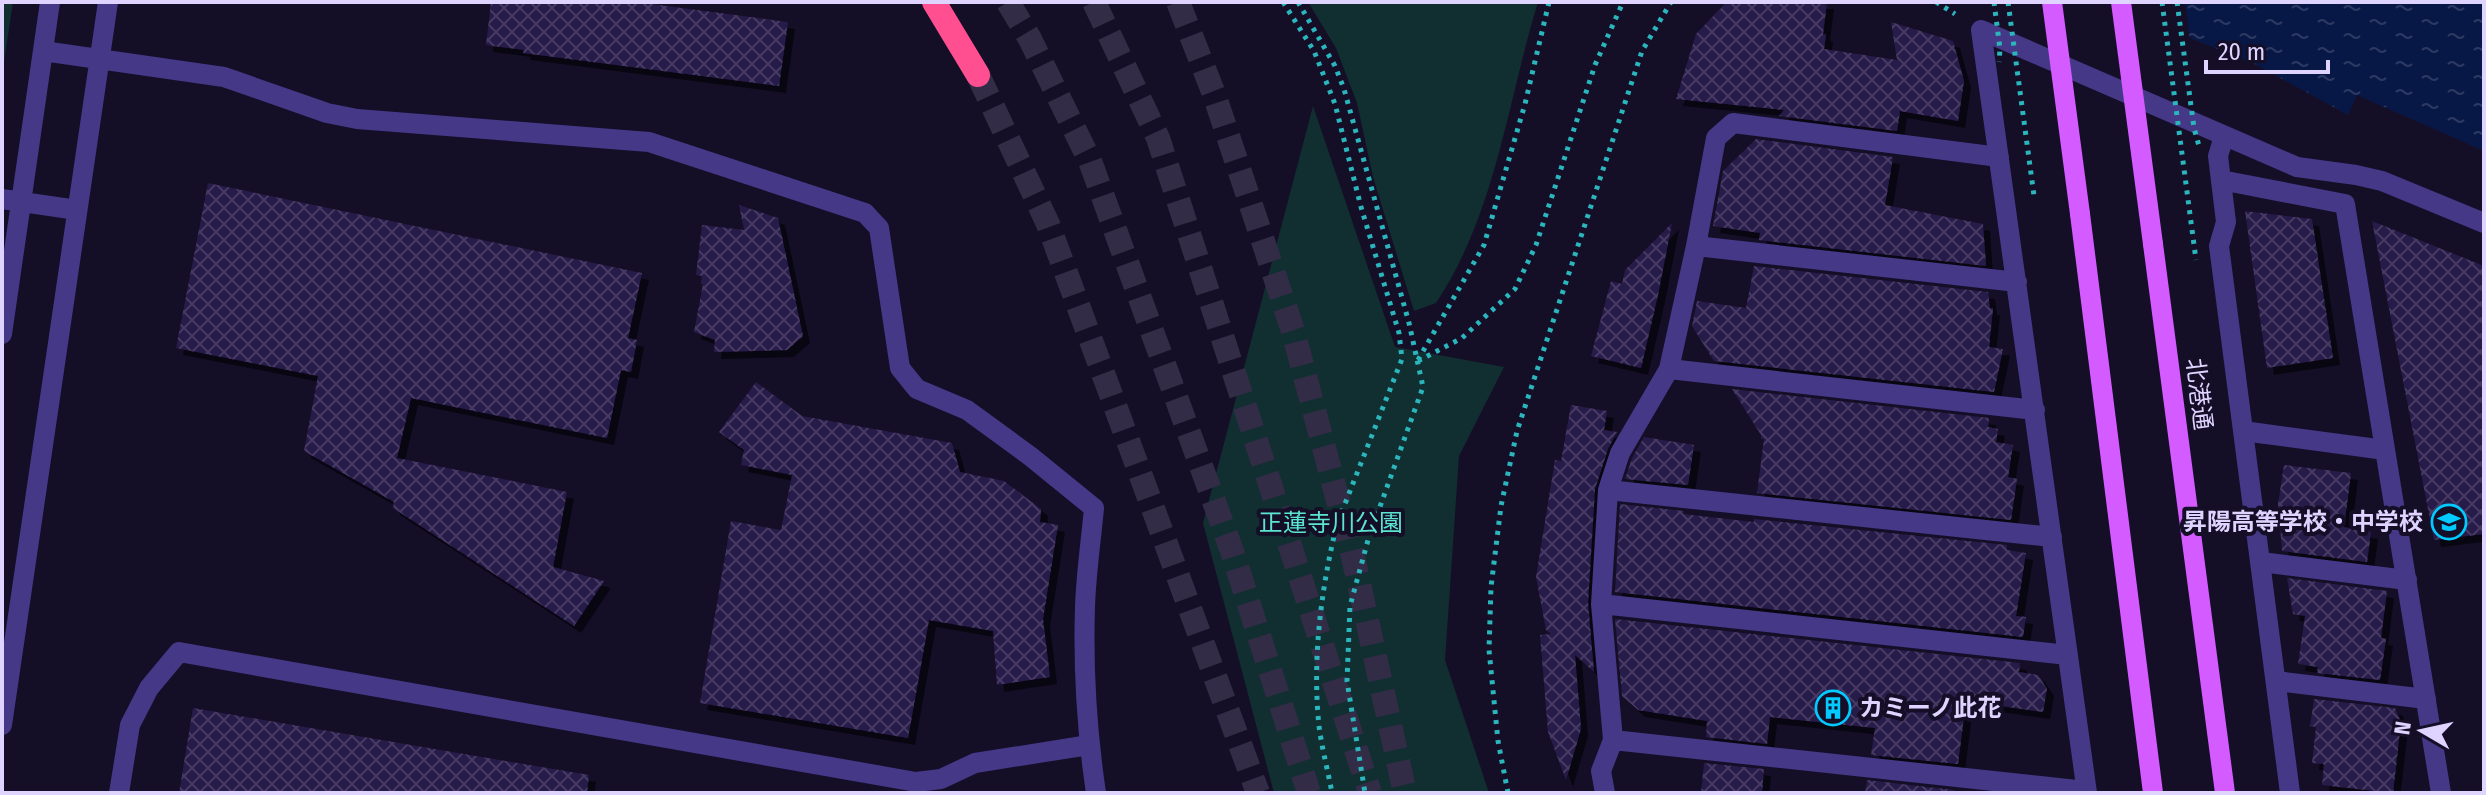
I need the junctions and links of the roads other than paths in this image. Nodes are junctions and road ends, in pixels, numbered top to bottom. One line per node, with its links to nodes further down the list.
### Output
1 (50, 2): 6 (street)
2 (108, 2): 7 (street)
3 (934, 2): 8 (highway)
4 (2052, 2): 37 (main road, bridge)
5 (2121, 2): 38 (main road, 北港通, bridge)
6 (43, 51): 7 (street); 12 (street)
7 (99, 59): 13 (street); 32 (street)
8 (978, 75)
9 (2224, 136): 10 (street); 11 (street); 14 (street)
10 (1999, 157): 15 (street); 16 (street)
11 (2221, 180): 20 (street); 21 (street)
12 (11, 201): 13 (street); 17 (street)
13 (77, 210): 30 (street)
14 (2484, 223)
15 (1696, 246): 16 (street); 18 (street)
16 (2017, 282): 19 (street)
17 (2, 334)
18 (1669, 369): 19 (street); 22 (street)
19 (2035, 410): 23 (street)
20 (2243, 431): 21 (street); 24 (street)
21 (2385, 450): 25 (street)
22 (1608, 490): 23 (street); 26 (street)
23 (2052, 537): 27 (street)
24 (2261, 562): 25 (street); 28 (street)
25 (2407, 580): 29 (street)
26 (1601, 604): 27 (street); 31 (street)
27 (2068, 655): 33 (street)
28 (2276, 681): 29 (street); 39 (street)
29 (2426, 699): 40 (street)
30 (2, 725)
31 (1613, 740): 33 (street); 36 (street)
32 (1089, 745): 34 (street); 35 (street)
33 (2086, 792)
34 (119, 793)
35 (1096, 793)
36 (1605, 793)
37 (2153, 793)
38 (2225, 793)
39 (2290, 793)
40 (2441, 793)

